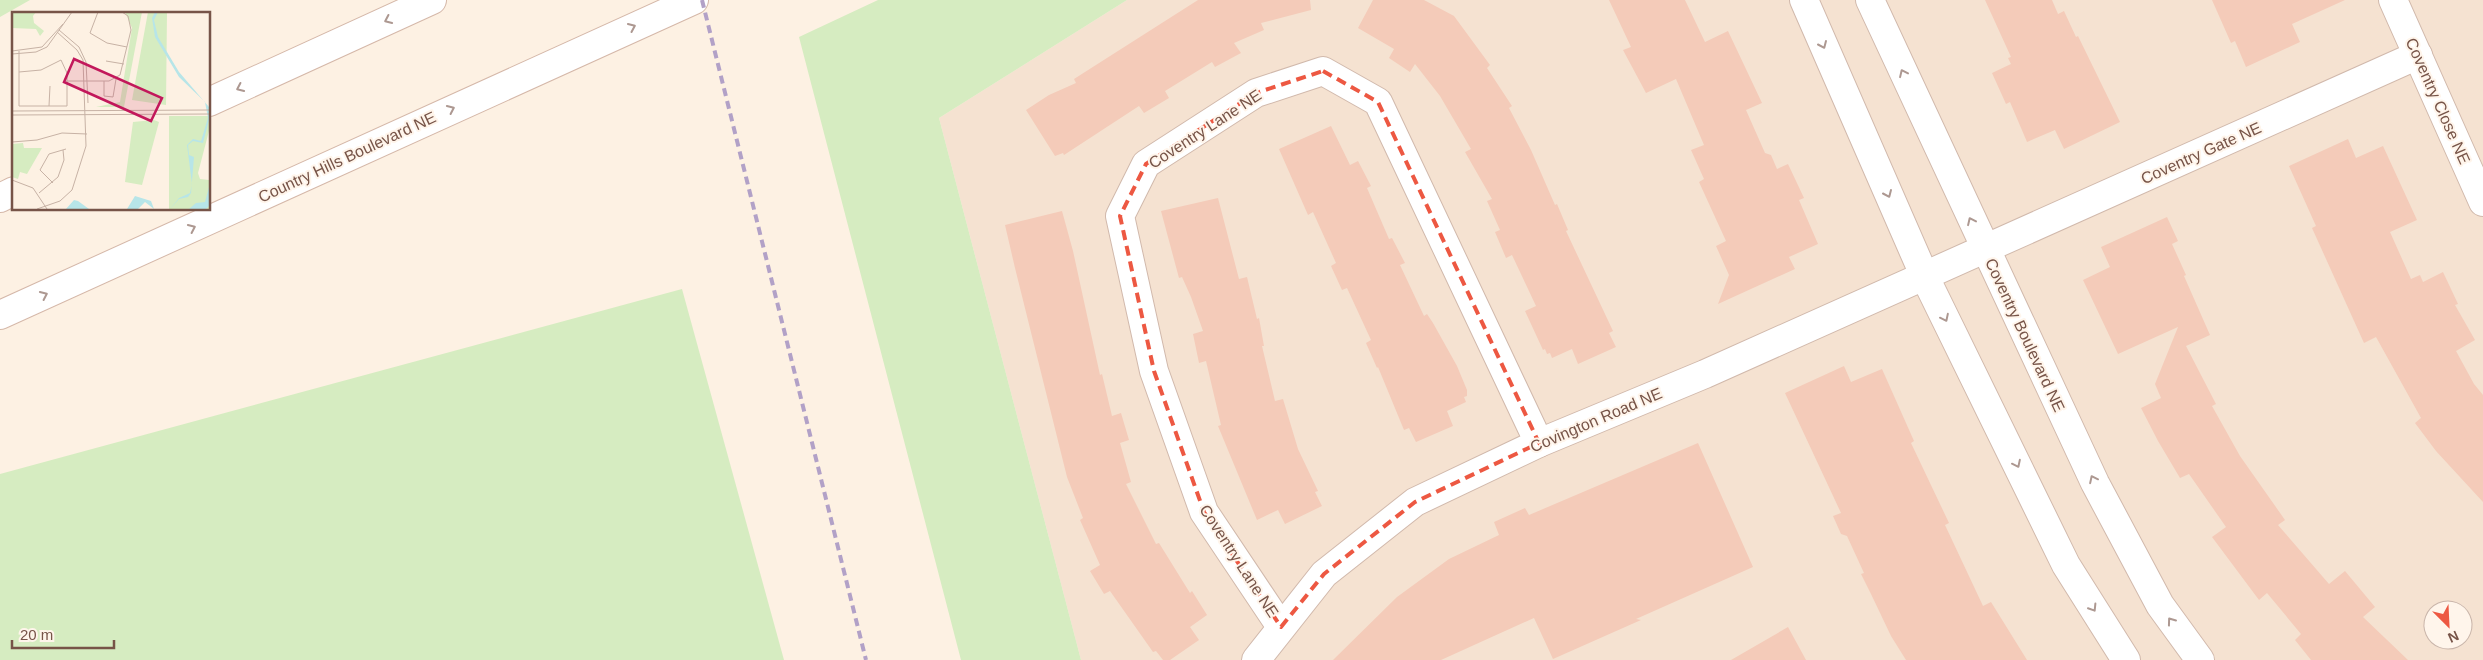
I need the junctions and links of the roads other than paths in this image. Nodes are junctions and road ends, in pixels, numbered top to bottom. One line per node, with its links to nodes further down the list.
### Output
1 (432, 0): 7 (street, one-way to 7)
2 (694, 0): 13 (street, Country Hills Boulevard NE, one-way to 2)
3 (1804, 0): 12 (street, one-way to 12)
4 (1870, 0): 11 (street, Coventry Boulevard NE, one-way to 4)
5 (2393, 0): 6 (street, Coventry Close NE)
6 (2418, 54): 10 (street, Coventry Close NE); 11 (street, Coventry Gate NE)
7 (210, 102)
8 (12, 193): 9 (street)
9 (0, 198)
10 (2483, 202)
11 (1984, 250): 12 (street, Covington Road NE); 18 (street, Coventry Boulevard NE, one-way to 11)
12 (1924, 275): 14 (street, Covington Road NE); 17 (street, one-way to 17)
13 (0, 316)
14 (1539, 443): 15 (street, Covington Road NE); 15 (street, Coventry Lane NE)
15 (1282, 627): 16 (street, Covington Road NE)
16 (1256, 660)
17 (2126, 660)
18 (2200, 660)

